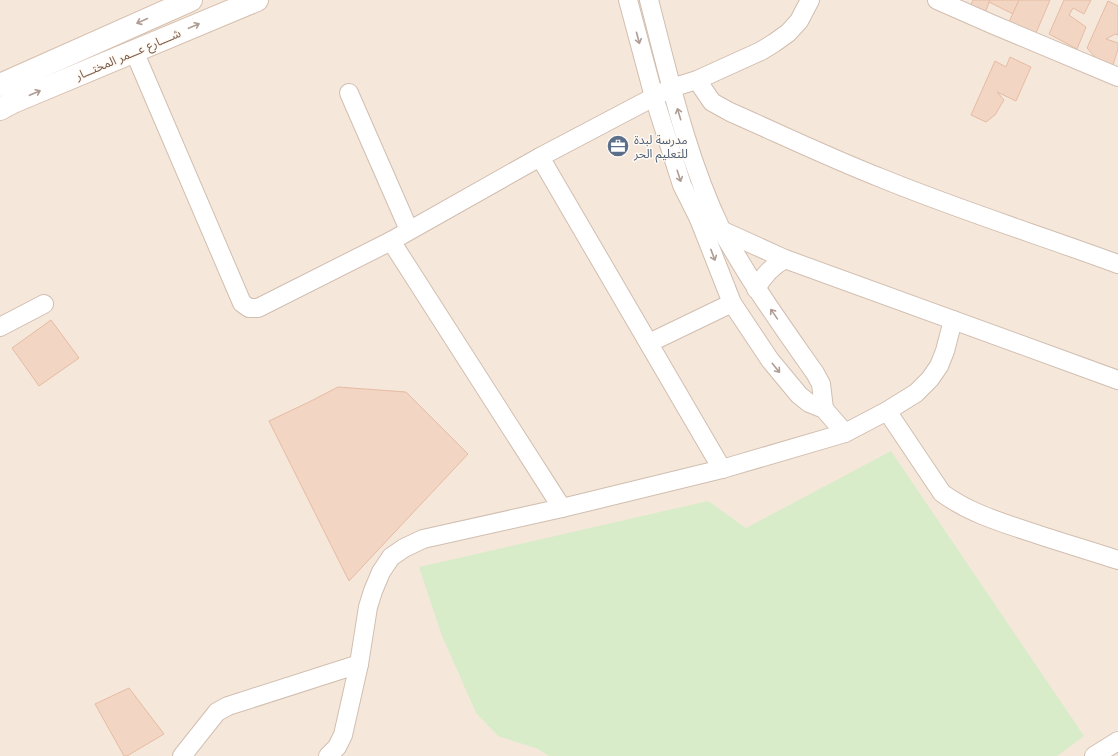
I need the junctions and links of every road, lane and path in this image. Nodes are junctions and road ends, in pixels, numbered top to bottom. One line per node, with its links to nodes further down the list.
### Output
1 (191, 0): 10 (street, شــــارع عـــمر المختـــار, one-way to 10)
2 (257, 0): 7 (street, شــــارع عـــمر المختـــار, one-way to 2)
3 (628, 0): 13 (street, one-way to 13)
4 (649, 0): 11 (street)
5 (810, 0): 9 (street)
6 (937, 0): 8 (street)
7 (134, 51): 14 (street, شــــارع عـــمر المختـــار, one-way to 7); 19 (street)
8 (1118, 78)
9 (697, 80): 11 (street); 21 (street)
10 (0, 85)
11 (671, 88): 13 (street); 18 (street, one-way to 11)
12 (349, 93): 17 (street)
13 (654, 97): 15 (street); 16 (street, one-way to 16)
14 (0, 109)
15 (540, 157): 17 (street); 27 (street)
16 (699, 219): 18 (street); 23 (street, one-way to 23)
17 (409, 230): 19 (street)
18 (721, 230): 20 (street); 22 (street)
19 (391, 241): 33 (street)
20 (785, 259): 22 (street); 25 (street)
21 (1118, 264)
22 (756, 289): 29 (street, one-way to 22)
23 (732, 303): 27 (street); 29 (street, one-way to 29)
24 (44, 304): 26 (street)
25 (953, 320): 28 (street); 30 (street)
26 (0, 327)
27 (649, 343): 32 (street)
28 (1118, 380)
29 (824, 409): 31 (street)
30 (887, 411): 31 (street); 34 (street)
31 (845, 433): 32 (street)
32 (722, 469): 33 (street)
33 (562, 508): 35 (street)
34 (1118, 560)
35 (359, 664): 37 (street); 38 (street)
36 (1118, 741): 39 (street)
37 (335, 753)
38 (182, 756)
39 (1094, 756)

